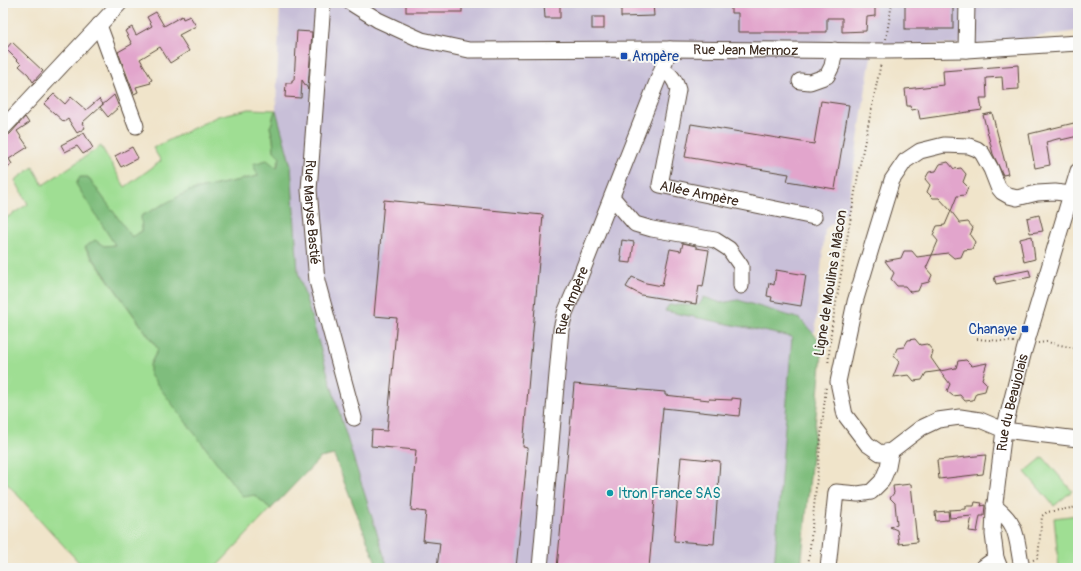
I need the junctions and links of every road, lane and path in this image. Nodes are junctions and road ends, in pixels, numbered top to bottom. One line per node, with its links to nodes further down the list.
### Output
1 (120, 3): 6 (street)
2 (323, 3): 23 (street, Rue Maryse Bastié)
3 (351, 3): 8 (street, Rue Jean Mermoz)
4 (892, 3): 11 (path, Ligne de Moulins à Mâcon)
5 (967, 3): 10 (street)
6 (102, 22): 14 (street); 15 (street)
7 (1078, 43): 10 (street, Rue Jean Mermoz)
8 (670, 49): 9 (street, Rue Jean Mermoz); 12 (street, Rue Ampère)
9 (835, 50): 11 (street, Rue Jean Mermoz); 13 (street)
10 (966, 50): 11 (street, Rue Jean Mermoz)
11 (884, 51): 21 (path, Ligne de Moulins à Mâcon)
12 (662, 69): 18 (street, Rue Ampère); 19 (street, Allée Ampère)
13 (800, 82)
14 (136, 126)
15 (3, 128)
16 (1078, 171): 17 (street, Rue du Beaujolais)
17 (1071, 194): 24 (street, Rue du Beaujolais); 26 (street)
18 (612, 197): 20 (street); 31 (street, Rue Ampère)
19 (814, 217)
20 (741, 286)
21 (827, 371)
22 (826, 379): 32 (path)
23 (354, 418)
24 (1004, 430): 25 (street); 26 (street); 27 (street, Rue du Beaujolais)
25 (1078, 439)
26 (891, 451): 33 (street)
27 (994, 506): 29 (street, Rue du Beaujolais); 30 (street)
28 (1078, 507): 30 (path)
29 (998, 563): 34 (street)
30 (1021, 563)
31 (540, 568)
32 (808, 568)
33 (828, 568)
34 (982, 568)

